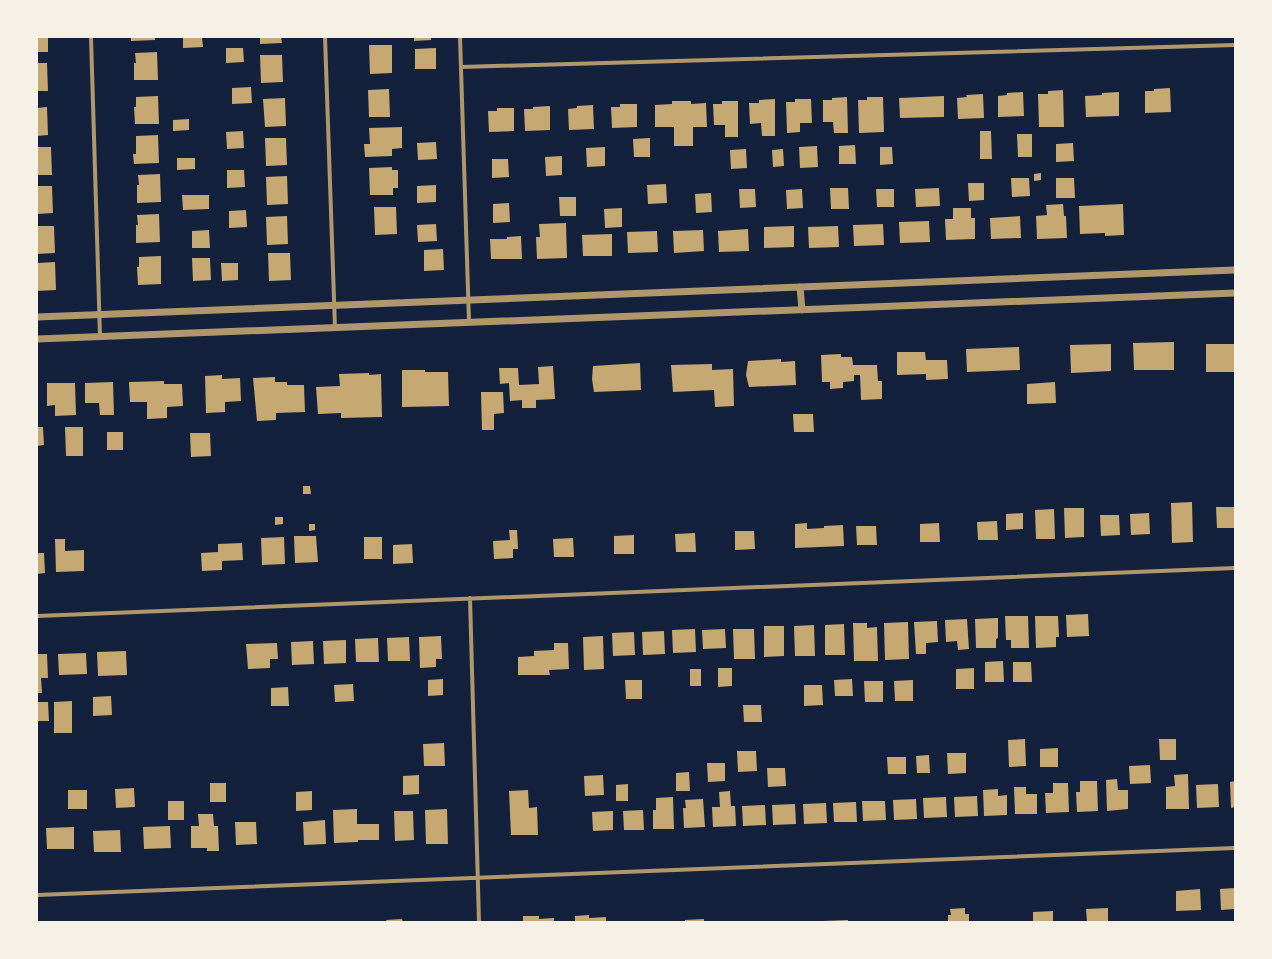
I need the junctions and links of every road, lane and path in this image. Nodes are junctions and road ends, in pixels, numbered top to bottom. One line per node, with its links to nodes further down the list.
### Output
1 (91, 37): 12 (street)
2 (325, 37): 10 (street)
3 (460, 37): 5 (street)
4 (1235, 45): 5 (street)
5 (461, 67): 9 (street)
6 (1235, 270): 7 (street)
7 (800, 287): 9 (street); 11 (street)
8 (1235, 293): 11 (street)
9 (468, 300): 10 (street); 14 (street)
10 (335, 305): 12 (street); 15 (street)
11 (802, 310): 14 (street)
12 (99, 314): 13 (street); 16 (street)
13 (37, 317)
14 (469, 322): 15 (street)
15 (335, 328): 16 (street)
16 (100, 336): 17 (street)
17 (37, 339)
18 (1235, 568): 19 (street)
19 (470, 598): 20 (street); 22 (street)
20 (37, 616)
21 (1235, 848): 22 (street)
22 (478, 877): 23 (street); 24 (street)
23 (37, 895)
24 (479, 922)

